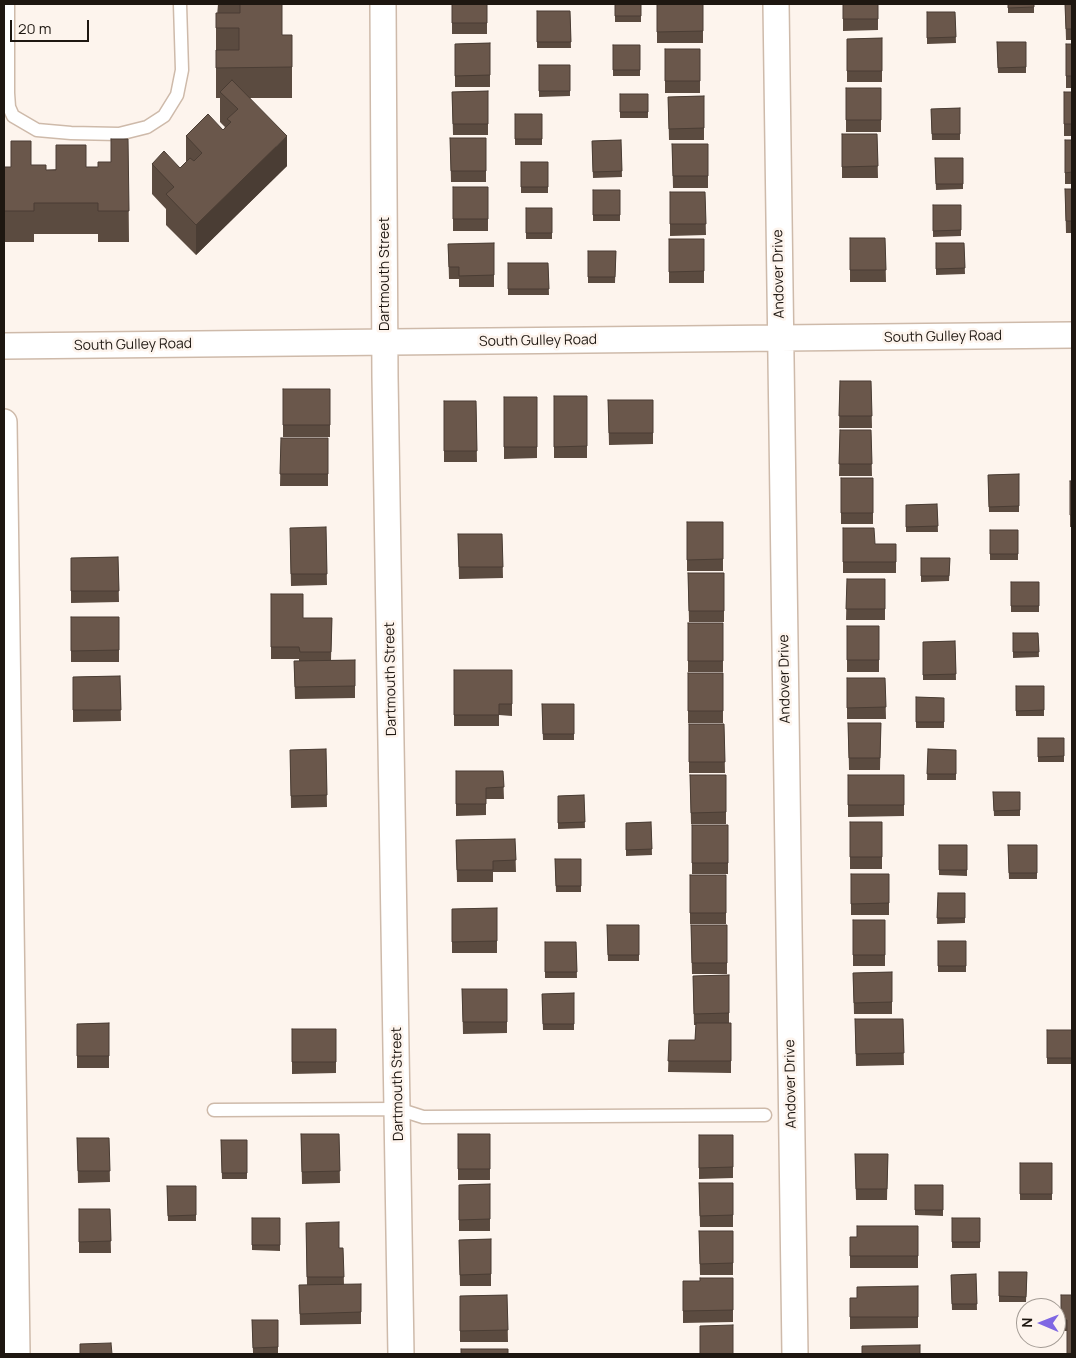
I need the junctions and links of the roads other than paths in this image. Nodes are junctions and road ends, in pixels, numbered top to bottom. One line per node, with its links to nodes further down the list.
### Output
1 (8, 4): 2 (lane)
2 (180, 4)
3 (383, 4): 7 (street, Dartmouth Street)
4 (776, 4): 6 (street, Andover Drive)
5 (1072, 336): 6 (street, South Gulley Road)
6 (781, 338): 7 (street, South Gulley Road); 16 (street, Andover Drive)
7 (386, 342): 8 (street, South Gulley Road); 10 (street, Dartmouth Street)
8 (4, 346)
9 (4, 422): 13 (street)
10 (398, 1109): 11 (lane); 12 (lane); 15 (street, Dartmouth Street)
11 (214, 1110)
12 (765, 1115)
13 (9, 1116): 14 (street)
14 (16, 1354)
15 (401, 1354)
16 (795, 1354)

